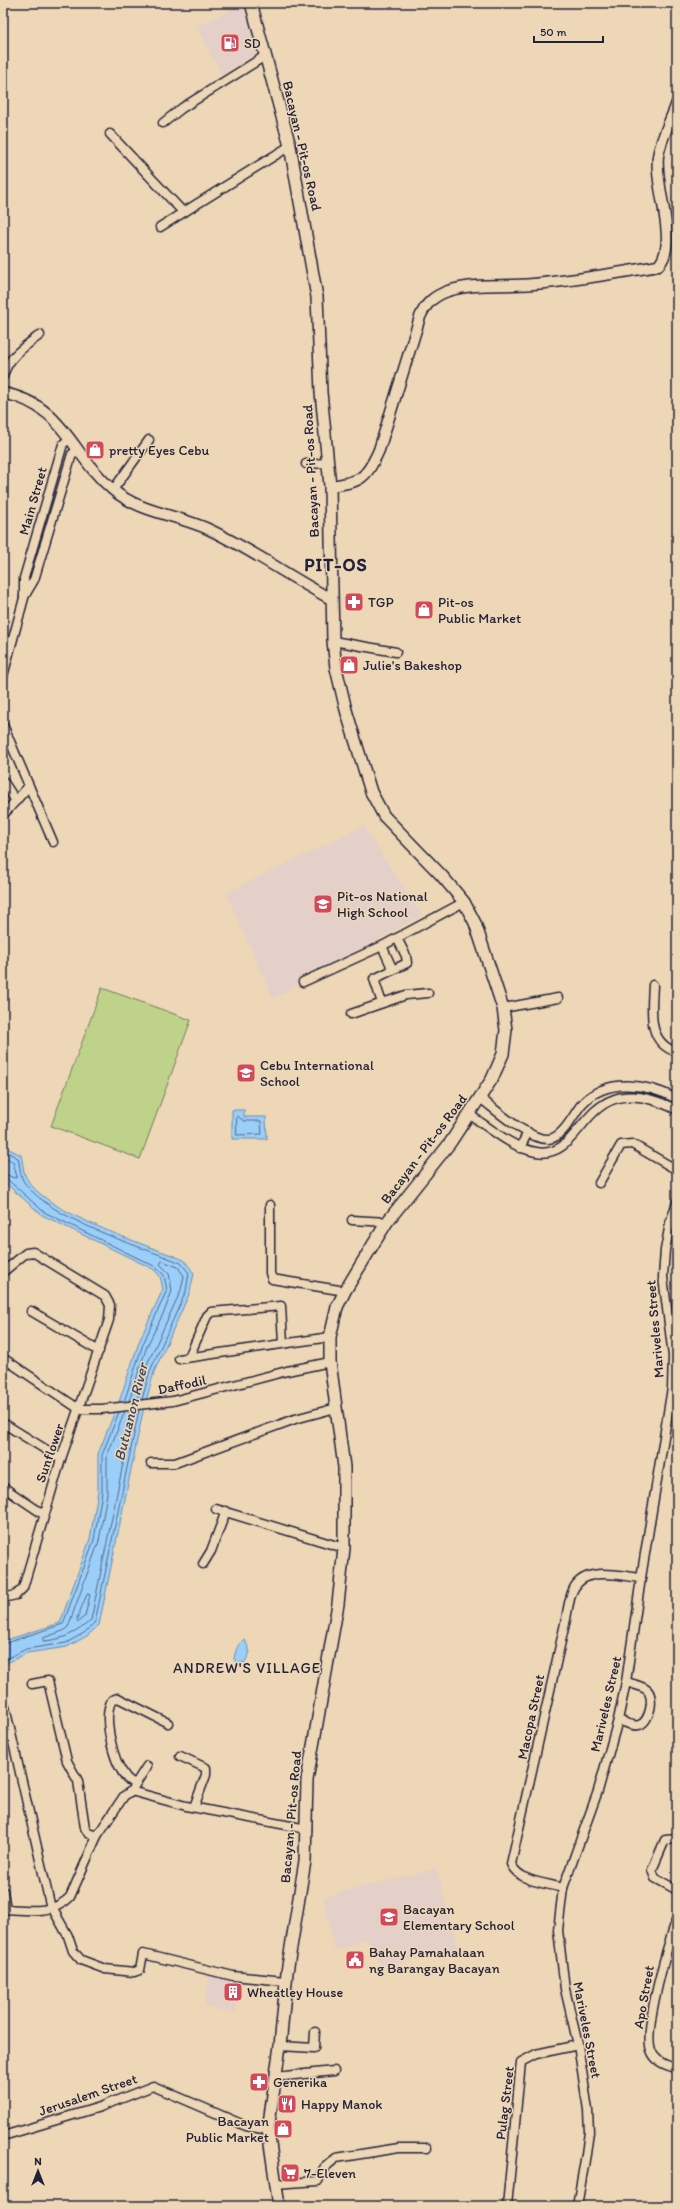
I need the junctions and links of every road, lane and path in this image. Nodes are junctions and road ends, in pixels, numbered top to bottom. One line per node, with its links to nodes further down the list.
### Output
1 (251, 3): 2 (main road, Bacayan - Pit-os Road)
2 (266, 56): 4 (street); 6 (main road, Bacayan - Pit-os Road)
3 (677, 103): 17 (street)
4 (163, 123)
5 (110, 134): 7 (street)
6 (290, 146): 7 (street); 15 (main road, Bacayan - Pit-os Road)
7 (182, 212): 8 (street)
8 (160, 226)
9 (40, 335): 10 (street)
10 (3, 376)
11 (3, 393): 12 (street)
12 (69, 439): 14 (street); 19 (street, Main Street)
13 (149, 440): 18 (street)
14 (77, 450): 18 (street); 19 (street, Main Street)
15 (327, 463): 16 (street); 17 (main road, Bacayan - Pit-os Road)
16 (306, 464)
17 (330, 486): 20 (main road, Bacayan - Pit-os Road)
18 (113, 490): 20 (street)
19 (24, 598): 23 (street, Main Street)
20 (331, 599): 21 (main road, Bacayan - Pit-os Road)
21 (333, 641): 22 (street); 31 (main road, Bacayan - Pit-os Road)
22 (396, 652)
23 (4, 667): 24 (street, Main Street)
24 (3, 676)
25 (3, 725): 27 (street)
26 (3, 781): 28 (street)
27 (29, 786): 28 (street); 30 (street)
28 (16, 801): 29 (street)
29 (3, 815)
30 (53, 842)
31 (464, 902): 32 (street); 40 (main road, Bacayan - Pit-os Road)
32 (397, 938): 33 (street); 34 (street)
33 (382, 946): 34 (street); 35 (street)
34 (393, 970): 39 (street)
35 (303, 982)
36 (653, 985): 42 (street)
37 (428, 993): 39 (street)
38 (558, 998): 40 (street)
39 (382, 1003): 41 (street)
40 (503, 1008): 44 (main road, Bacayan - Pit-os Road)
41 (352, 1014)
42 (677, 1052)
43 (666, 1094): 45 (street); 46 (street); 49 (street)
44 (480, 1098): 48 (main road, Bacayan - Pit-os Road); 49 (street)
45 (677, 1099)
46 (663, 1103): 47 (street); 50 (street)
47 (677, 1110)
48 (470, 1115): 50 (street); 56 (main road, Bacayan - Pit-os Road)
49 (528, 1132): 50 (street)
50 (520, 1148)
51 (677, 1170): 52 (street)
52 (599, 1183)
53 (677, 1202): 63 (street, Mariveles Street)
54 (270, 1205): 58 (street)
55 (352, 1220): 56 (street)
56 (387, 1222): 58 (main road, Bacayan - Pit-os Road)
57 (3, 1272): 62 (street, Sunflower)
58 (344, 1291): 60 (main road, Bacayan - Pit-os Road)
59 (31, 1311): 62 (street)
60 (330, 1337): 61 (street); 67 (main road, Bacayan - Pit-os Road)
61 (283, 1343): 64 (street); 64 (street)
62 (99, 1352): 68 (street, Sunflower)
63 (675, 1356): 79 (street, Mariveles Street)
64 (189, 1357): 66 (street)
65 (3, 1358): 68 (street)
66 (179, 1359)
67 (330, 1362): 68 (street, Daffodil); 69 (main road, Bacayan - Pit-os Road)
68 (79, 1408): 71 (street, Sunflower)
69 (336, 1408): 72 (street); 77 (main road, Bacayan - Pit-os Road)
70 (3, 1423): 71 (street)
71 (61, 1459): 76 (street, Sunflower)
72 (151, 1463)
73 (3, 1488): 76 (street)
74 (216, 1508): 75 (street)
75 (226, 1511): 77 (street); 78 (street)
76 (43, 1514): 80 (street, Sunflower)
77 (344, 1548): 90 (main road, Bacayan - Pit-os Road)
78 (203, 1564)
79 (640, 1578): 81 (street, Mariveles Street); 93 (street, Macopa Street)
80 (3, 1598)
81 (626, 1682): 84 (street, Mariveles Street); 84 (street)
82 (32, 1684): 91 (street)
83 (5, 1707): 96 (street)
84 (618, 1720): 93 (street, Mariveles Street)
85 (168, 1723): 88 (street)
86 (180, 1756): 89 (street)
87 (147, 1766): 88 (street)
88 (133, 1787): 89 (street); 91 (street)
89 (194, 1807): 90 (street)
90 (307, 1829): 99 (main road, Bacayan - Pit-os Road)
91 (96, 1836): 96 (street)
92 (677, 1839): 94 (street)
93 (563, 1888): 101 (street, Mariveles Street)
94 (677, 1890)
95 (3, 1891): 97 (street)
96 (52, 1908): 97 (street); 99 (street)
97 (5, 1909)
98 (677, 1918): 103 (street, Apo Street)
99 (286, 1981): 102 (main road, Bacayan - Pit-os Road)
100 (315, 2032): 102 (street)
101 (578, 2045): 111 (street, Pulag Street); 112 (street, Mariveles Street)
102 (280, 2046): 105 (main road, Bacayan - Pit-os Road)
103 (677, 2068)
104 (334, 2071): 105 (street)
105 (275, 2076): 106 (main road, Bacayan - Pit-os Road)
106 (268, 2130): 107 (street, Jerusalem Street); 109 (main road, Bacayan - Pit-os Road)
107 (3, 2136)
108 (427, 2148): 109 (street)
109 (275, 2184): 110 (main road, Bacayan - Pit-os Road)
110 (279, 2206)
111 (507, 2206)
112 (577, 2206)

